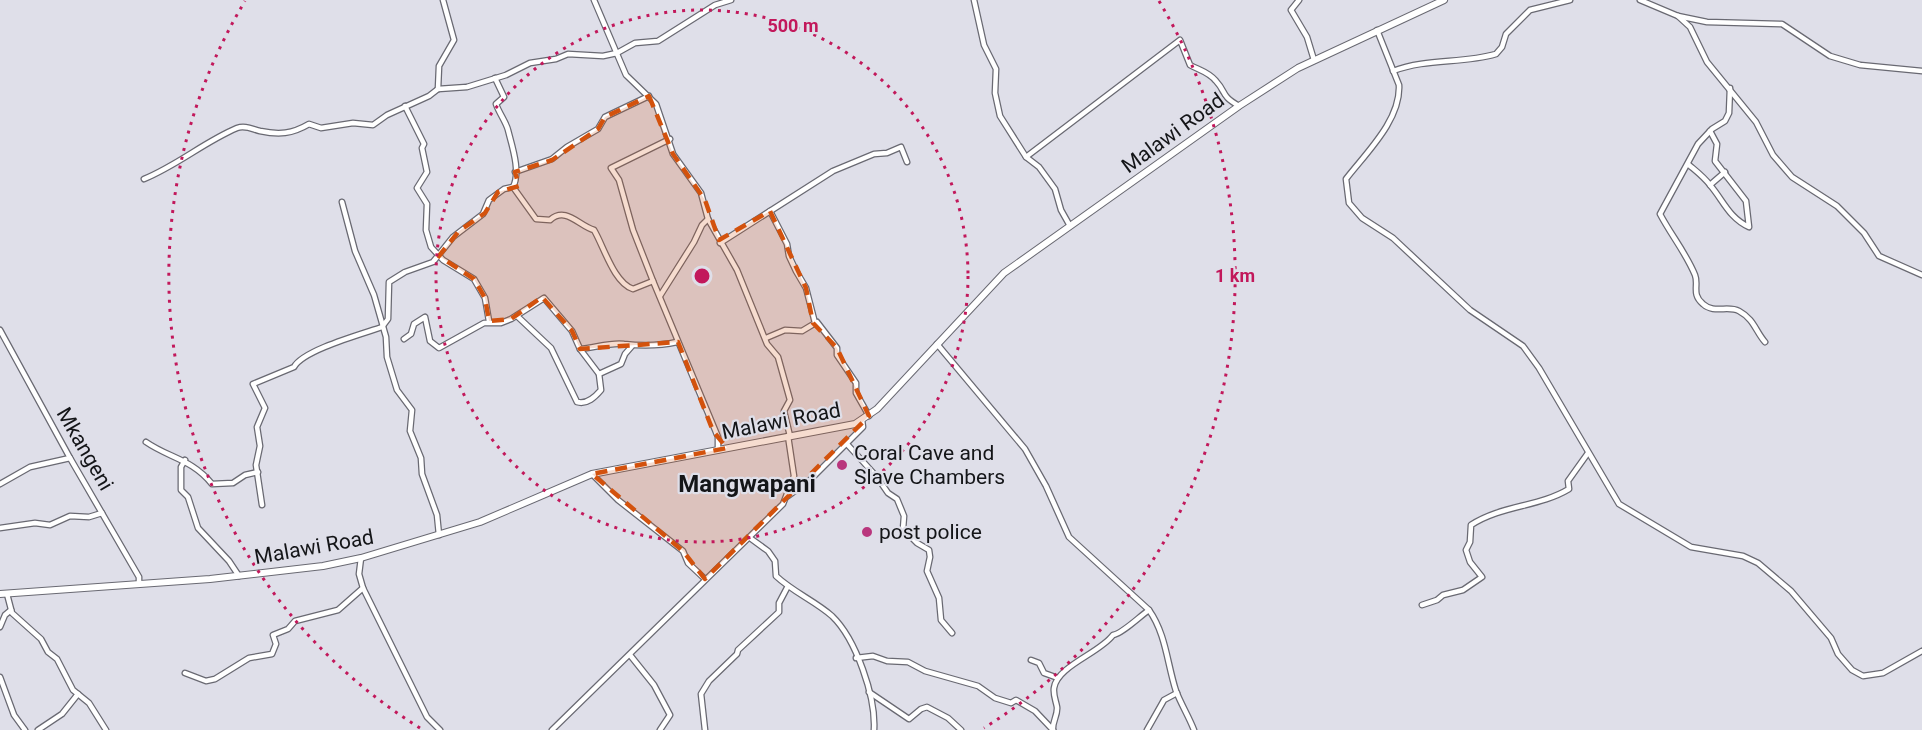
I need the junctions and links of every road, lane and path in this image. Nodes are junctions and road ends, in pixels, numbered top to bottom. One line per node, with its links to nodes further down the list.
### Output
1 (443, 0): 16 (street)
2 (594, 0): 11 (street)
3 (731, 0): 11 (street)
4 (974, 0): 23 (street)
5 (1299, 0): 12 (street)
6 (1444, 0): 10 (main road, Malawi Road)
7 (1570, 0): 13 (street)
8 (1640, 0): 9 (street)
9 (1677, 16): 14 (street); 17 (street)
10 (1377, 30): 12 (main road, Malawi Road); 13 (street)
11 (617, 53): 15 (street); 18 (street)
12 (1314, 60): 20 (main road, Malawi Road)
13 (1394, 71): 59 (street)
14 (1922, 71)
15 (495, 78): 16 (street); 26 (street)
16 (438, 88): 19 (street)
17 (1730, 88): 21 (street); 37 (street)
18 (649, 96): 22 (street); 26 (street)
19 (405, 106): 28 (street); 36 (street)
20 (1239, 106): 23 (street); 34 (main road, Malawi Road)
21 (1710, 131): 25 (street); 27 (street)
22 (670, 139): 33 (street); 38 (street)
23 (1026, 157): 34 (street)
24 (907, 162): 32 (street)
25 (1689, 165): 29 (street); 48 (street)
26 (515, 172): 30 (street)
27 (1725, 172): 29 (street); 29 (street)
28 (144, 179)
29 (1710, 185)
30 (513, 187): 36 (street); 38 (street)
31 (342, 202): 43 (street)
32 (770, 211): 35 (street); 42 (street)
33 (708, 219): 35 (street); 39 (street)
34 (1070, 225): 49 (main road, Malawi Road)
35 (720, 243): 45 (street)
36 (438, 256): 41 (street); 43 (street)
37 (1922, 274)
38 (653, 281): 39 (street)
39 (660, 296): 47 (street)
40 (517, 315): 41 (street); 51 (street); 52 (street)
41 (489, 321): 46 (street)
42 (815, 322): 45 (street); 53 (street)
43 (382, 327): 62 (street); 69 (street)
44 (0, 330): 60 (street, Mkangeni)
45 (766, 338): 55 (street)
46 (404, 339)
47 (677, 342): 50 (street); 58 (street)
48 (1765, 342)
49 (937, 344): 53 (main road, Malawi Road); 80 (street)
50 (632, 346): 51 (street); 52 (street)
51 (580, 349): 52 (street)
52 (599, 374)
53 (869, 416): 54 (main road, Malawi Road)
54 (862, 420): 55 (main road, Malawi Road); 57 (street)
55 (789, 436): 58 (main road, Malawi Road); 65 (street)
56 (146, 442): 61 (street)
57 (846, 443): 65 (street); 82 (street)
58 (718, 450): 63 (main road, Malawi Road)
59 (1588, 453): 78 (street); 83 (street)
60 (70, 458): 64 (street); 67 (street, Mkangeni)
61 (184, 460): 62 (street); 72 (street)
62 (258, 472): 66 (street)
63 (592, 474): 69 (main road, Malawi Road); 73 (street)
64 (0, 484)
65 (788, 496): 70 (street)
66 (262, 506)
67 (102, 513): 68 (street); 74 (street, Mkangeni)
68 (0, 528)
69 (439, 535): 71 (main road, Malawi Road)
70 (750, 538): 73 (street); 75 (street)
71 (362, 558): 72 (main road, Malawi Road); 76 (street)
72 (239, 576): 74 (main road, Malawi Road)
73 (705, 579): 84 (street)
74 (140, 584): 77 (main road, Malawi Road)
75 (788, 586): 85 (street); 99 (street)
76 (363, 588): 87 (street); 96 (street)
77 (3, 594): 79 (street)
78 (1422, 605)
79 (11, 610): 81 (street); 92 (street)
80 (1149, 610): 89 (street); 91 (street)
81 (0, 627)
82 (952, 633)
83 (1922, 651)
84 (630, 655): 97 (street); 98 (street)
85 (856, 658): 90 (street); 102 (street)
86 (1030, 660): 89 (street)
87 (185, 673)
88 (0, 677): 93 (street)
89 (1058, 678): 102 (street)
90 (869, 692): 100 (street); 101 (street)
91 (1177, 693): 103 (street); 104 (street)
92 (78, 694): 94 (street); 95 (street)
93 (25, 730)
94 (38, 730)
95 (106, 730)
96 (440, 730)
97 (552, 730)
98 (660, 730)
99 (705, 730)
100 (874, 730)
101 (962, 730)
102 (1053, 730)
103 (1147, 730)
104 (1194, 730)

